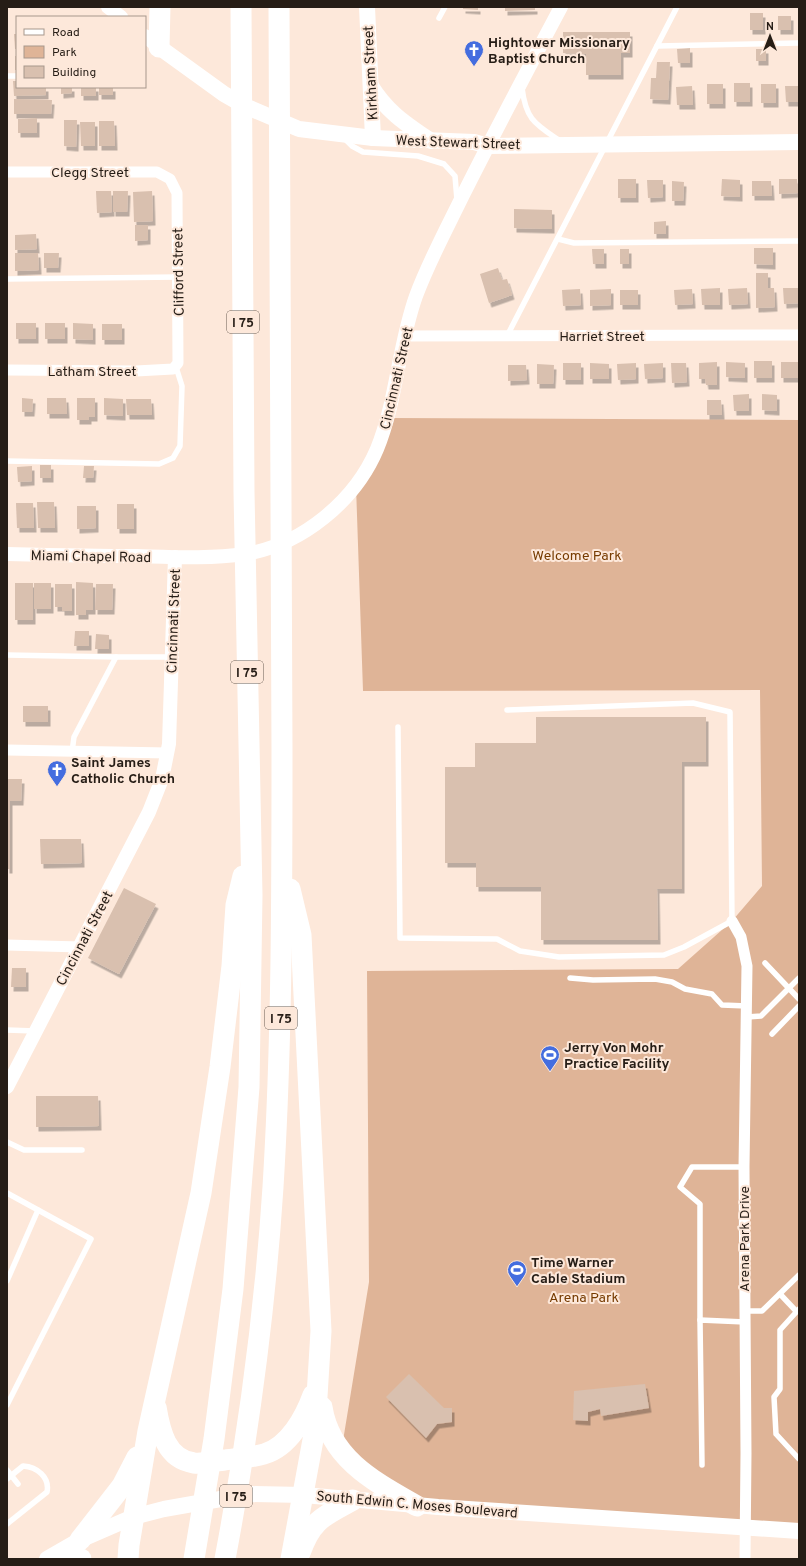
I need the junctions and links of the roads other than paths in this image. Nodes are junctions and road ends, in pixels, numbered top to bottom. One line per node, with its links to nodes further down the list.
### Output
1 (108, 7): 9 (street)
2 (160, 7): 11 (highway)
3 (241, 7): 46 (highway, I 75)
4 (279, 7): 47 (highway, I 75)
5 (367, 7): 15 (main road, Kirkham Street)
6 (445, 7): 10 (lane)
7 (561, 7): 14 (street, Cincinnati Street)
8 (677, 7): 13 (lane)
9 (120, 16)
10 (439, 18)
11 (152, 42): 16 (main road, West Stewart Street)
12 (799, 43): 13 (lane)
13 (657, 46): 21 (lane)
14 (521, 82): 20 (lane); 22 (street, Cincinnati Street)
15 (371, 86): 17 (main road, Kirkham Street); 18 (main road)
16 (343, 135): 17 (main road, West Stewart Street); 25 (lane)
17 (373, 138): 18 (main road, West Stewart Street)
18 (431, 140): 22 (main road, West Stewart Street)
19 (799, 142): 21 (main road, West Stewart Street)
20 (565, 144): 21 (main road, West Stewart Street); 22 (main road, West Stewart Street)
21 (605, 144): 26 (lane)
22 (488, 146): 25 (street, Cincinnati Street)
23 (7, 172): 24 (street, Clegg Street)
24 (170, 179): 28 (street, Clifford Street)
25 (457, 208): 31 (street, Cincinnati Street)
26 (558, 239): 27 (lane); 32 (lane)
27 (799, 241)
28 (178, 277): 29 (lane); 33 (street, Clifford Street)
29 (7, 279)
30 (799, 335): 32 (street, Harriet Street)
31 (405, 336): 32 (street, Harriet Street); 37 (street, Cincinnati Street)
32 (507, 337)
33 (176, 367): 34 (street, Latham Street); 35 (lane)
34 (7, 370)
35 (7, 461)
36 (7, 554): 37 (street, Miami Chapel Road)
37 (175, 557): 40 (street, Cincinnati Street)
38 (7, 655): 39 (lane)
39 (116, 656): 40 (lane); 44 (lane)
40 (172, 657): 45 (street, Cincinnati Street)
41 (507, 710): 48 (lane)
42 (398, 727): 48 (lane)
43 (7, 750): 44 (street)
44 (72, 752): 45 (street)
45 (168, 753): 50 (street, Cincinnati Street)
46 (250, 846): 74 (highway); 94 (highway, I 75)
47 (282, 853): 73 (highway); 90 (highway, I 75)
48 (732, 921): 57 (street, Arena Park Drive)
49 (7, 945): 50 (street)
50 (80, 947): 59 (street, Cincinnati Street)
51 (765, 963): 54 (lane)
52 (570, 978): 57 (lane)
53 (799, 978): 54 (lane)
54 (789, 988): 55 (lane); 57 (lane)
55 (799, 999)
56 (799, 1006): 60 (lane)
57 (747, 1012): 64 (street, Arena Park Drive)
58 (7, 1030): 59 (lane)
59 (35, 1031): 61 (street, Cincinnati Street)
60 (772, 1034)
61 (7, 1087)
62 (7, 1142): 63 (lane)
63 (82, 1150)
64 (744, 1167): 71 (street, Arena Park Drive); 72 (lane)
65 (7, 1193): 66 (lane)
66 (38, 1210): 68 (lane); 75 (lane)
67 (799, 1275): 69 (lane)
68 (7, 1281)
69 (780, 1294): 70 (lane); 71 (lane)
70 (798, 1310): 77 (lane)
71 (745, 1316): 72 (lane); 87 (street, Arena Park Drive)
72 (700, 1320): 78 (lane)
73 (318, 1384): 74 (highway); 82 (highway); 84 (highway)
74 (155, 1401): 76 (highway)
75 (7, 1405)
76 (148, 1431): 85 (highway); 89 (highway)
77 (799, 1459)
78 (702, 1465)
79 (7, 1470): 80 (lane)
80 (9, 1477): 81 (lane); 86 (lane)
81 (18, 1484)
82 (304, 1495): 83 (main road, South Edwin C. Moses Boulevard); 85 (main road, South Edwin C. Moses Boulevard); 95 (highway)
83 (353, 1500): 84 (main road, South Edwin C. Moses Boulevard); 96 (highway)
84 (417, 1506): 87 (main road, South Edwin C. Moses Boulevard)
85 (134, 1517): 89 (main road, South Edwin C. Moses Boulevard); 93 (highway)
86 (8, 1522)
87 (744, 1527): 88 (main road, South Edwin C. Moses Boulevard); 97 (street, Arena Park Drive)
88 (799, 1531)
89 (81, 1549): 91 (main road, South Edwin C. Moses Boulevard); 92 (highway)
90 (225, 1558)
91 (48, 1559)
92 (56, 1559)
93 (128, 1559)
94 (194, 1559)
95 (291, 1559)
96 (298, 1559)
97 (745, 1559)

